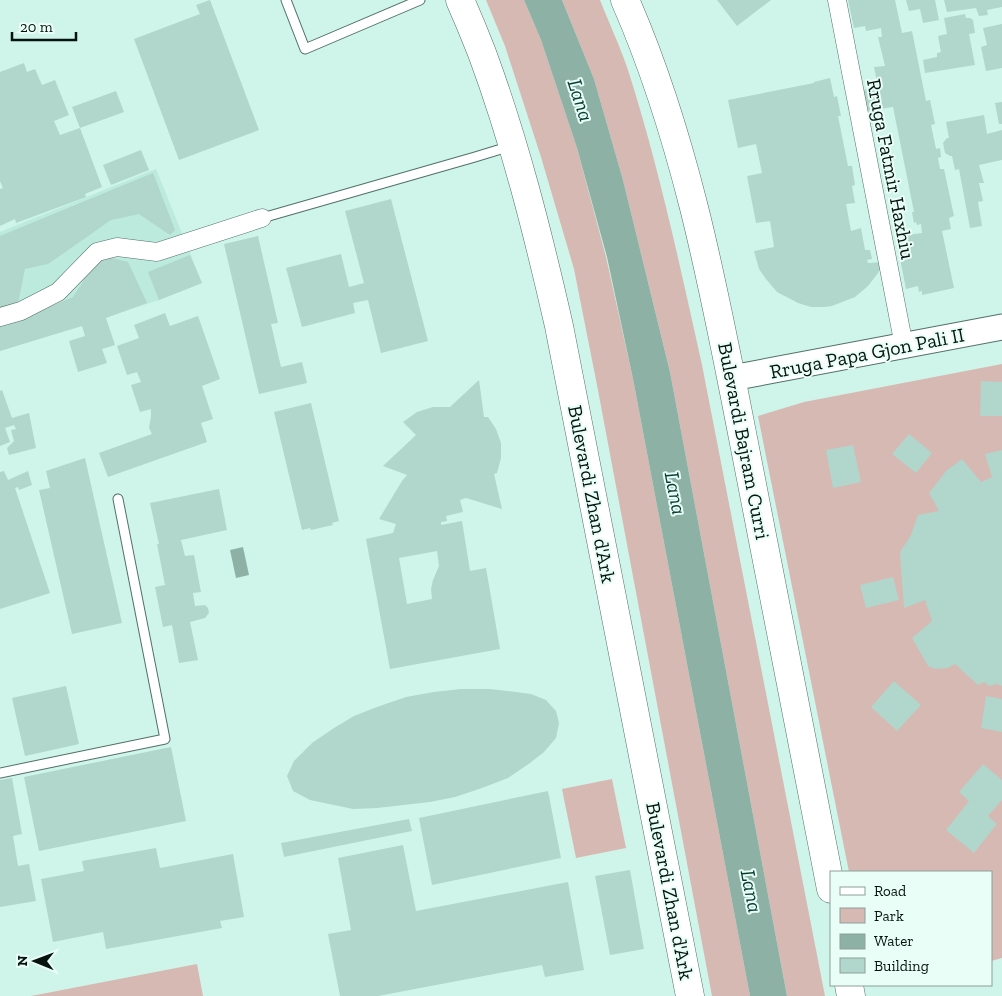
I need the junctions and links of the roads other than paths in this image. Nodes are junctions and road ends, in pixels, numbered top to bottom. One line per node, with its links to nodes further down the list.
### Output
1 (286, 0): 2 (lane)
2 (420, 0)
3 (460, 0): 6 (main road, Bulevardi Zhan d'Ark)
4 (625, 0): 11 (main road, Bulevardi Bajram Curri)
5 (837, 0): 10 (street, Rruga Fatmir Haxhiu)
6 (512, 146): 7 (lane); 15 (main road, Bulevardi Zhan d'Ark)
7 (262, 218): 8 (street)
8 (0, 317)
9 (1002, 327): 10 (street, Rruga Papa Gjon Pali II)
10 (904, 346): 11 (street, Rruga Papa Gjon Pali II)
11 (732, 378): 14 (main road, Bulevardi Bajram Curri)
12 (118, 499): 13 (lane)
13 (0, 773)
14 (830, 884)
15 (690, 996)

